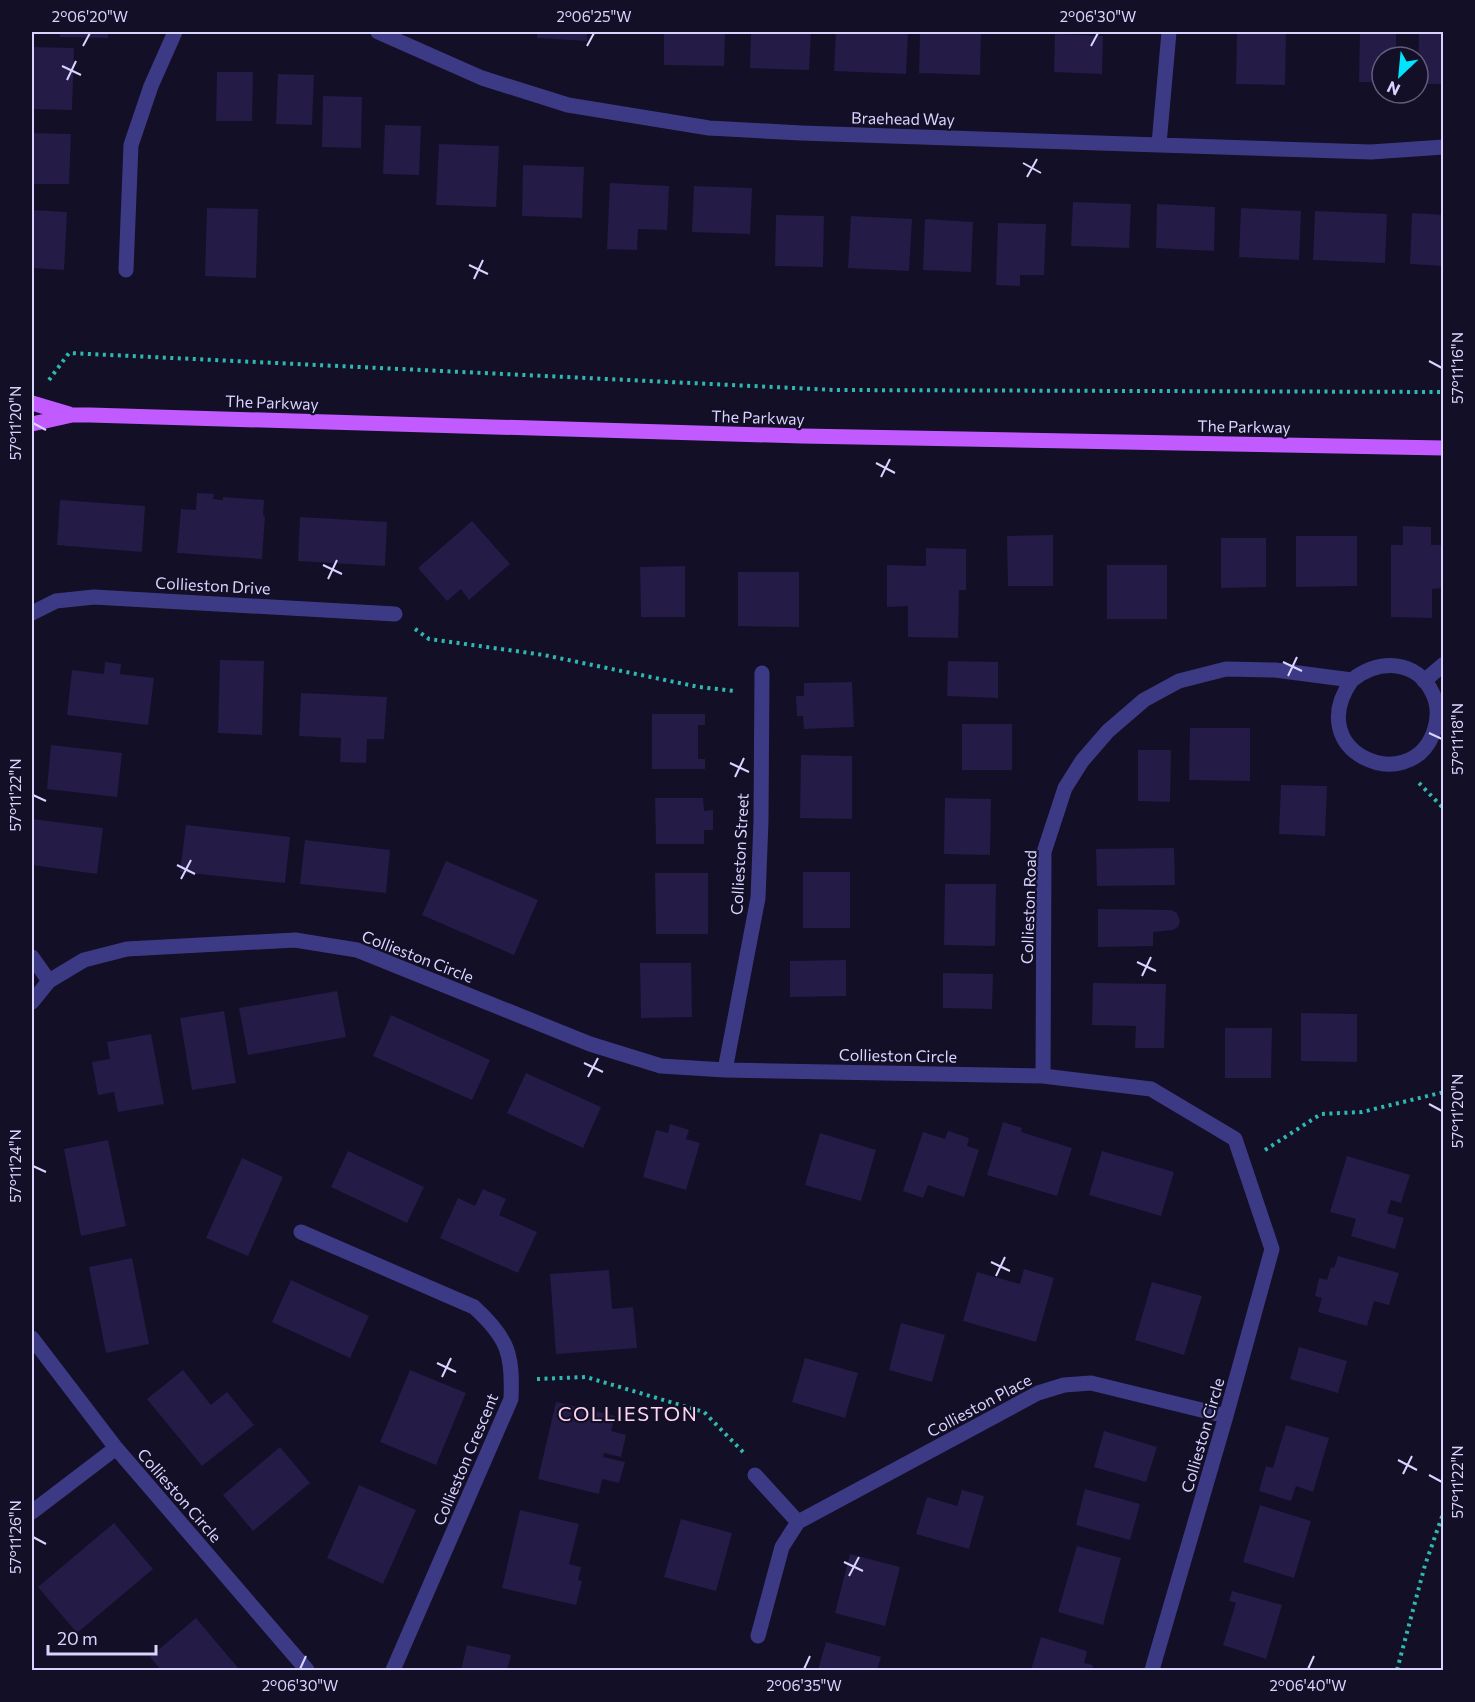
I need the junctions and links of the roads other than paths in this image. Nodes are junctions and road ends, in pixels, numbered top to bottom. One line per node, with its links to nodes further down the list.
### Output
1 (175, 32): 7 (street)
2 (378, 32): 4 (street, Braehead Way)
3 (1169, 32): 5 (street)
4 (398, 36): 5 (street, Braehead Way)
5 (1159, 144): 6 (street, Braehead Way)
6 (1443, 147)
7 (126, 270)
8 (32, 403): 9 (main road, The Parkway)
9 (72, 415): 10 (main road, The Parkway); 11 (main road, The Parkway)
10 (32, 424)
11 (1443, 448)
12 (32, 613): 13 (street, Collieston Drive)
13 (395, 614)
14 (1443, 664): 17 (street)
15 (762, 673): 21 (street, Collieston Street)
16 (1352, 680): 17 (street); 17 (street); 22 (street, Collieston Road)
17 (1424, 681)
18 (32, 957): 19 (street)
19 (49, 981): 20 (street, Collieston Circle); 21 (street, Collieston Circle)
20 (32, 1002)
21 (725, 1070): 22 (street, Collieston Circle)
22 (1043, 1076): 25 (street, Collieston Circle)
23 (300, 1232): 32 (street, Collieston Crescent)
24 (32, 1338): 26 (street, Collieston Circle)
25 (1226, 1416): 29 (street, Collieston Place); 33 (street, Collieston Circle)
26 (116, 1448): 28 (street); 31 (street, Collieston Circle)
27 (755, 1475): 29 (street)
28 (32, 1512)
29 (798, 1522): 30 (street)
30 (758, 1636)
31 (307, 1671)
32 (393, 1671)
33 (1152, 1671)

